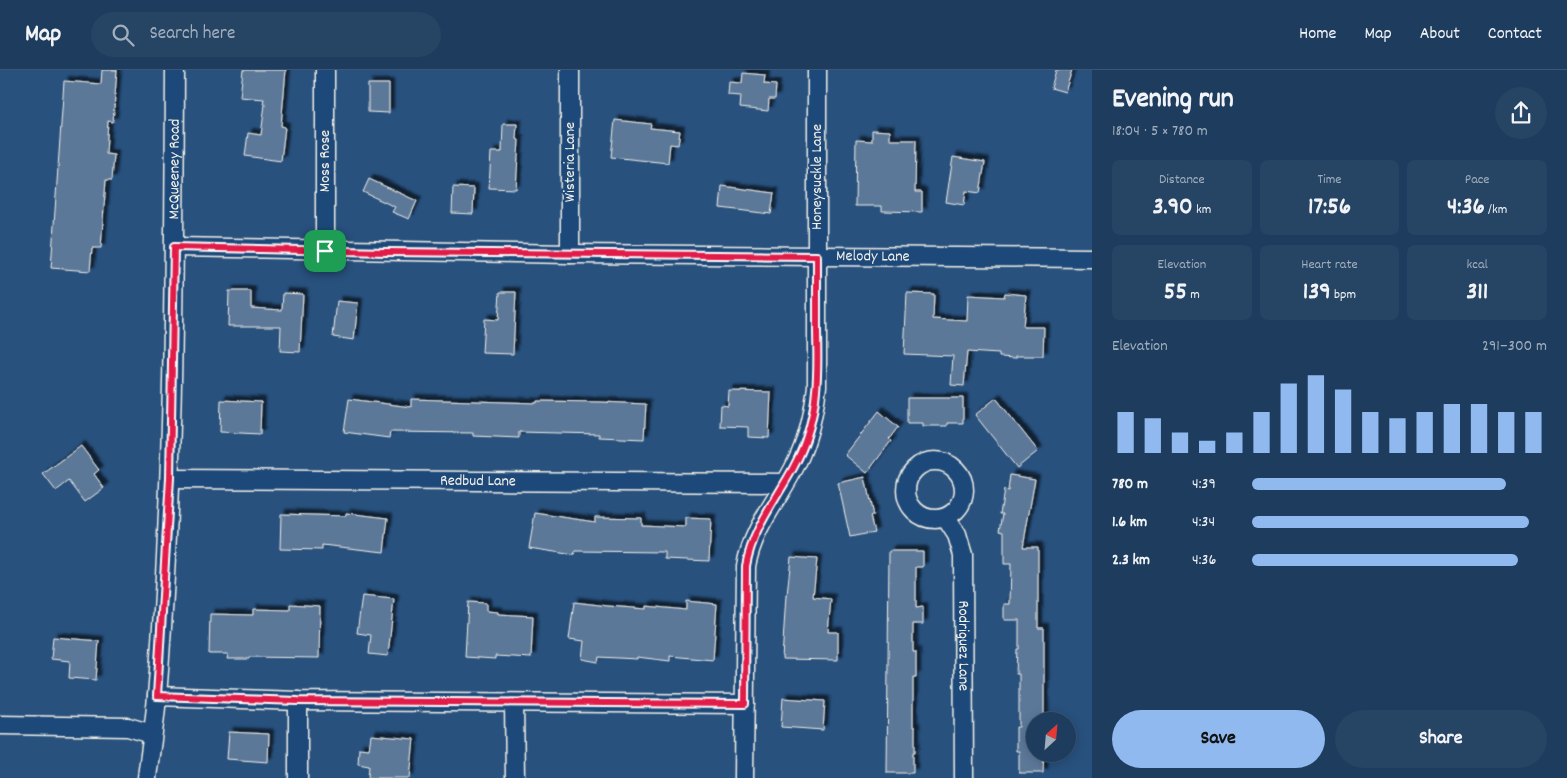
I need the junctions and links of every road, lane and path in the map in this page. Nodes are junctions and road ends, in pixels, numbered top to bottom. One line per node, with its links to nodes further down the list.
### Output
1 (175, 70): 5 (street, McQueeney Road)
2 (325, 70): 6 (street, Moss Rose)
3 (570, 70): 7 (street, Wisteria Lane)
4 (816, 70): 8 (street, Honeysuckle Lane)
5 (174, 247): 6 (street, Melody Lane); 10 (street, McQueeney Road)
6 (325, 251): 7 (street, Melody Lane)
7 (570, 254): 8 (street, Melody Lane)
8 (817, 256): 9 (street, Melody Lane); 11 (street, Honeysuckle Lane)
9 (1092, 258)
10 (170, 478): 11 (street, Redbud Lane); 13 (street, McQueeney Road)
11 (784, 483): 16 (street, Honeysuckle Lane)
12 (946, 518): 23 (street, Rodriguez Lane)
13 (157, 696): 14 (street); 18 (street, McQueeney Road)
14 (298, 701): 15 (street); 20 (street)
15 (514, 703): 16 (street); 21 (street)
16 (745, 704): 22 (street, Honeysuckle Lane)
17 (0, 724): 18 (street)
18 (152, 734): 19 (street, McQueeney Road)
19 (148, 778)
20 (298, 778)
21 (515, 778)
22 (744, 778)
23 (964, 778)

